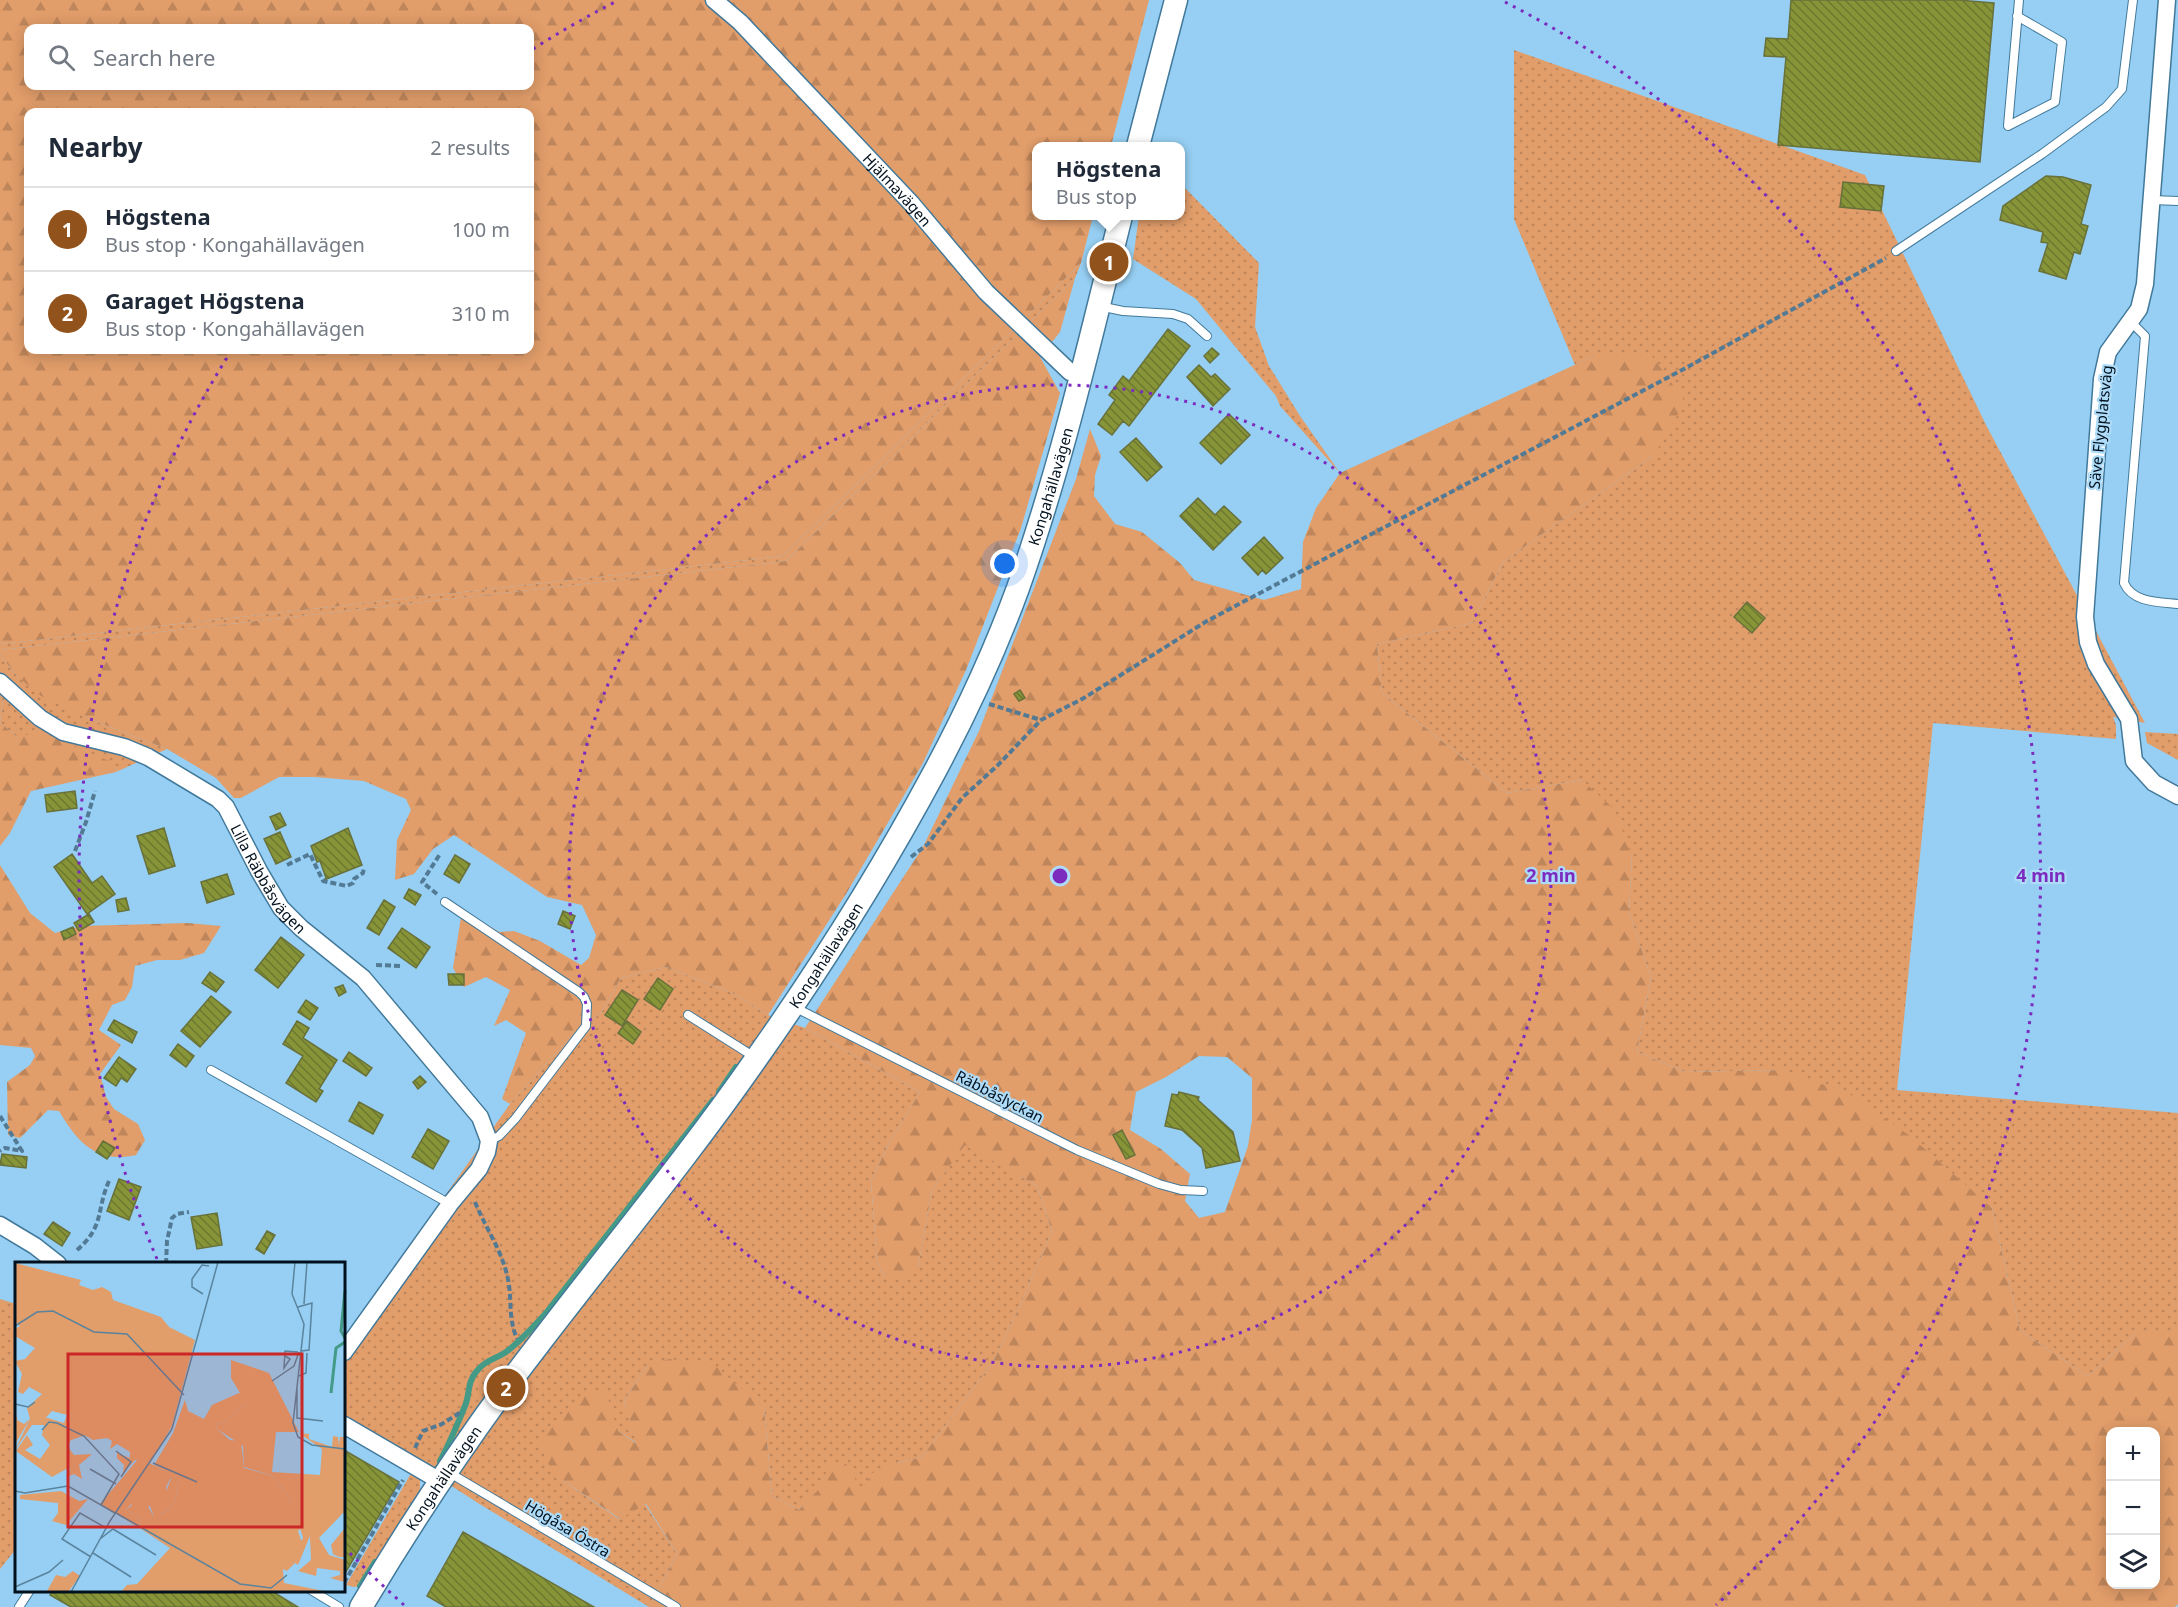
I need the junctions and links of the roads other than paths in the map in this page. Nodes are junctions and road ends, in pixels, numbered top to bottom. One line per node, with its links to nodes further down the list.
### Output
1 (714, 0): 15 (street, Hjälmavägen)
2 (1176, 0): 7 (street)
3 (2019, 0): 6 (lane)
4 (2133, 0): 11 (lane)
5 (2167, 0): 8 (street, Säve Flygplatsväg)
6 (2018, 16): 6 (lane)
7 (1139, 142)
8 (2152, 200): 9 (lane); 13 (street, Säve Flygplatsväg)
9 (2178, 201)
10 (1120, 220): 12 (street, Kongahällavägen)
11 (1896, 251)
12 (1098, 306): 14 (lane); 15 (street, Kongahällavägen)
13 (2130, 321): 16 (lane); 18 (street, Säve Flygplatsväg)
14 (1207, 336)
15 (1081, 375): 20 (street, Kongahällavägen)
16 (2178, 604)
17 (0, 682): 24 (street, Lilla Räbbåsvägen)
18 (2178, 796)
19 (445, 902): 24 (lane)
20 (792, 1006): 22 (street, Kongahällavägen); 25 (lane, Räbbåslyckan)
21 (688, 1015): 22 (lane)
22 (757, 1058): 31 (street, Kongahällavägen)
23 (211, 1070): 26 (lane)
24 (489, 1141): 26 (street)
25 (1203, 1191)
26 (450, 1204): 29 (street)
27 (0, 1225): 28 (street)
28 (57, 1262)
29 (345, 1351)
30 (345, 1426): 31 (street)
31 (444, 1476): 36 (street, Kongahällavägen); 37 (lane, Högåsa Östra)
32 (29, 1592): 34 (lane)
33 (314, 1592): 35 (lane)
34 (19, 1607)
35 (339, 1607)
36 (361, 1607)
37 (676, 1607)

